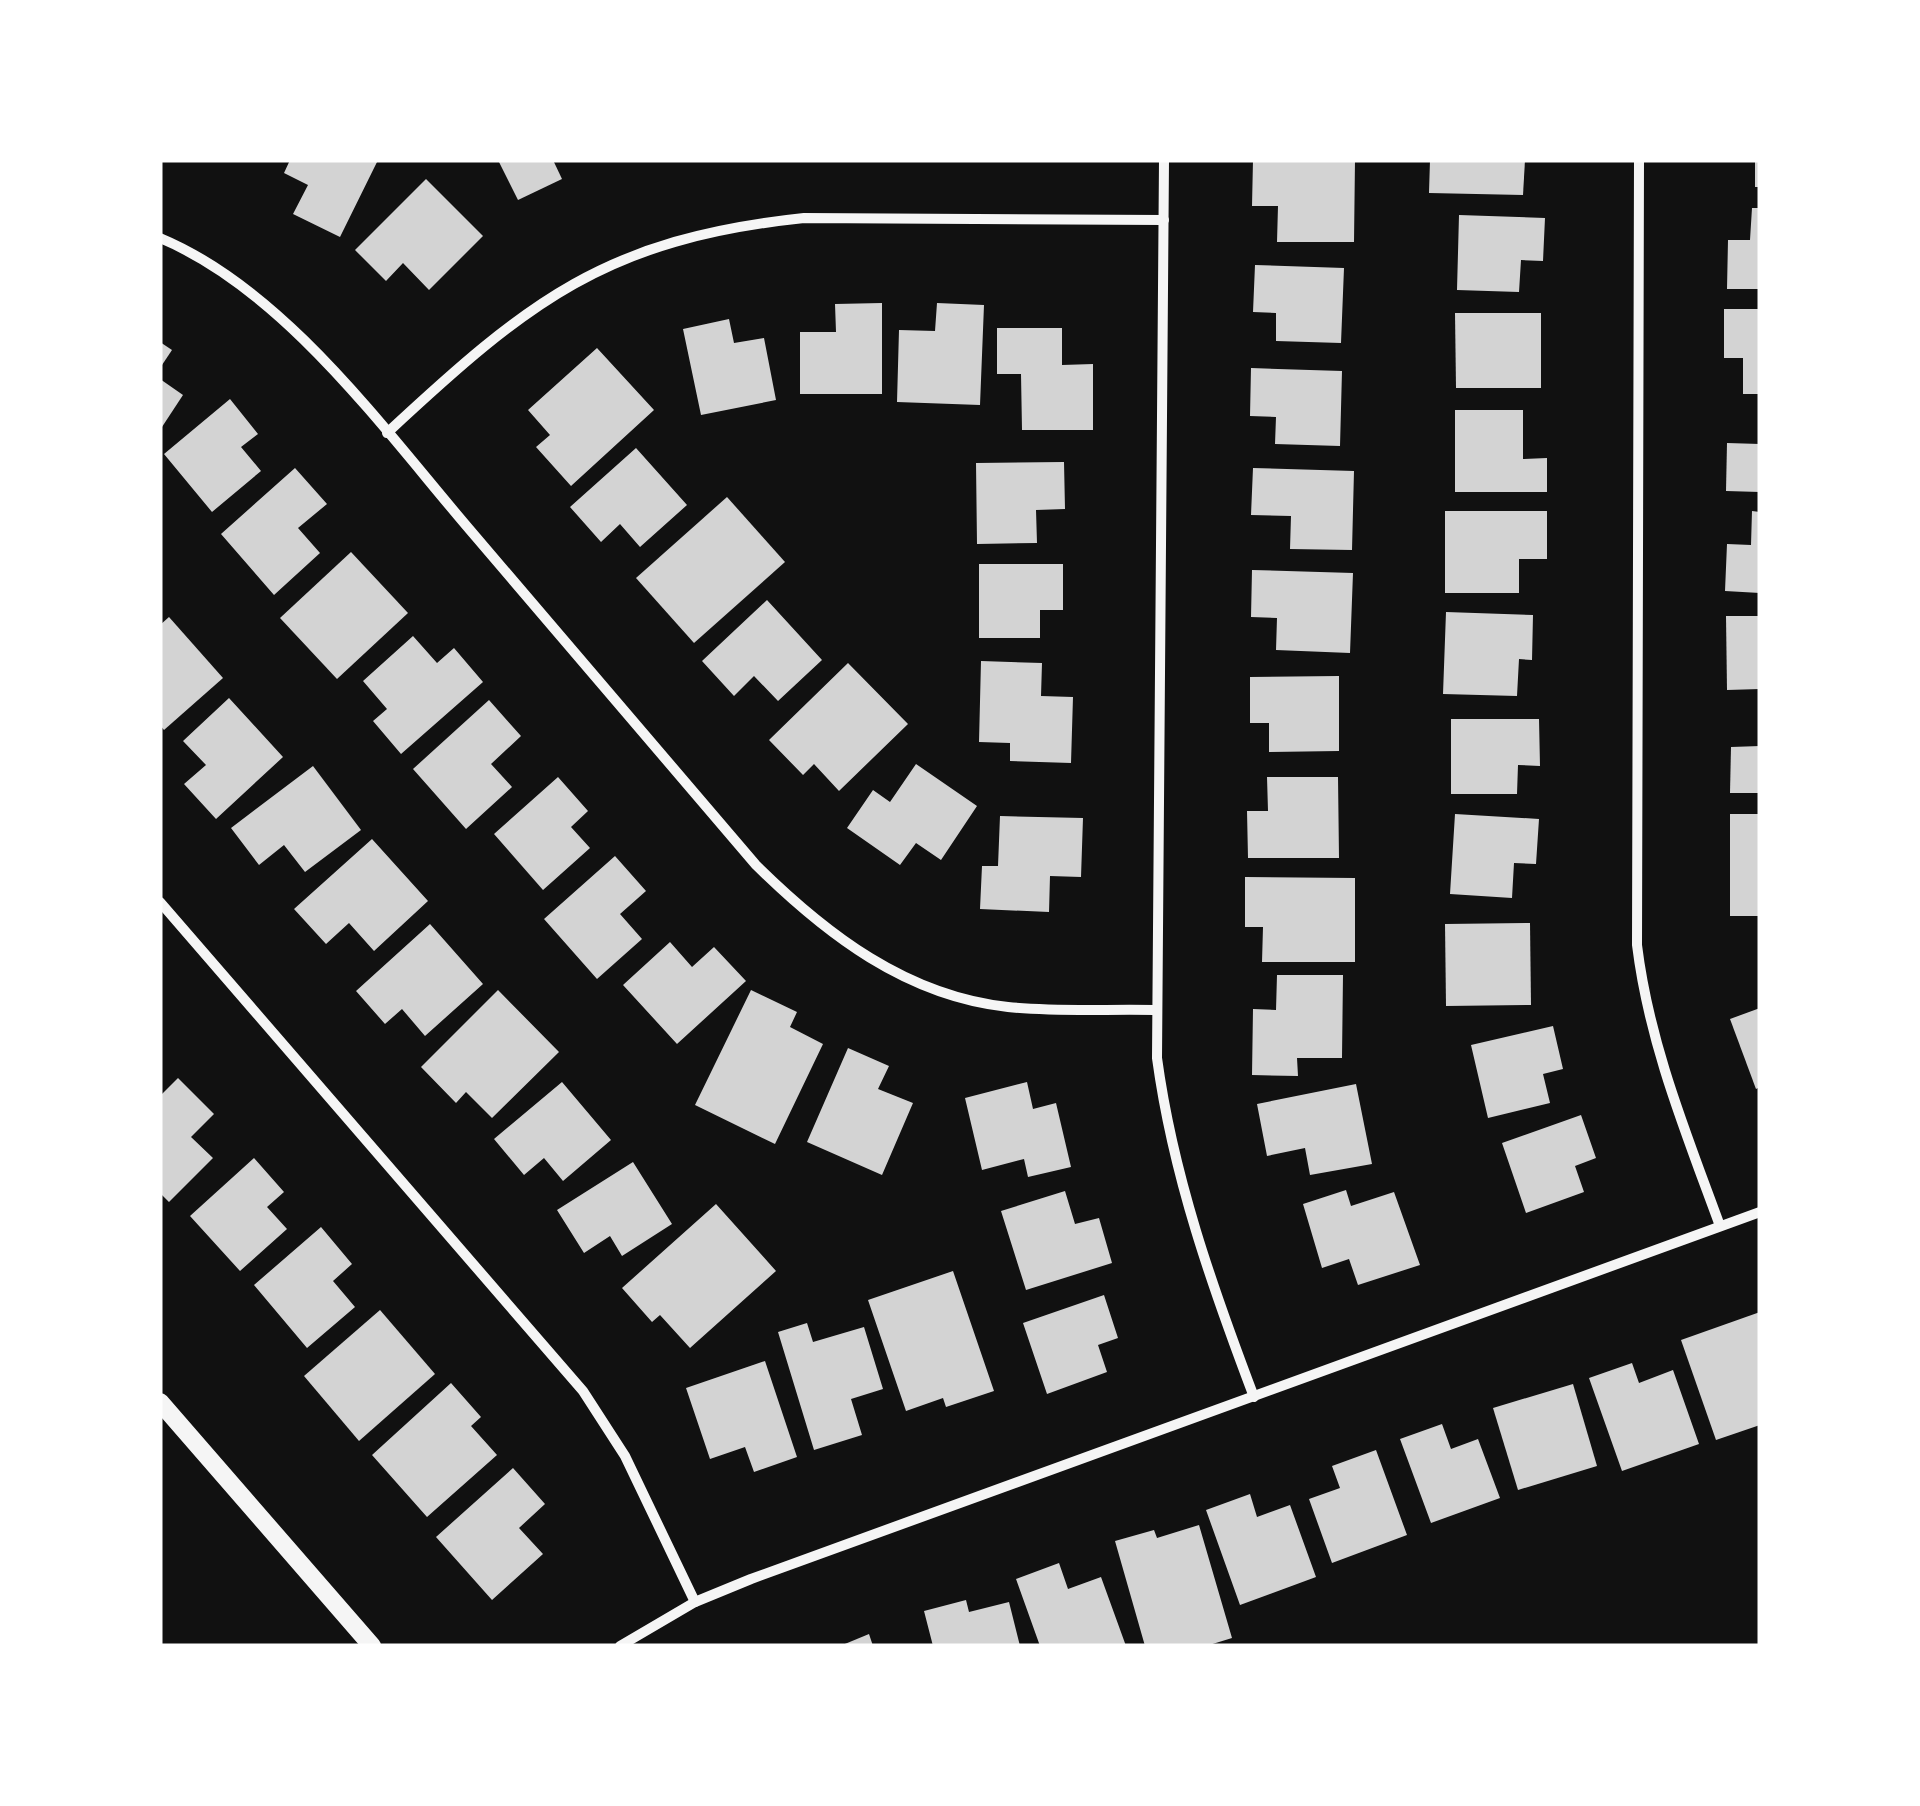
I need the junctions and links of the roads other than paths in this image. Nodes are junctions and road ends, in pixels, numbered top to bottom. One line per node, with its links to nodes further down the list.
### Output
1 (1164, 160): 3 (street)
2 (1639, 160): 9 (street)
3 (1164, 220): 5 (street); 7 (street)
4 (160, 238): 5 (street)
5 (386, 432): 7 (street)
6 (160, 902): 12 (street)
7 (1155, 1010): 10 (street)
8 (1760, 1212): 9 (street)
9 (1720, 1226): 10 (street)
10 (1254, 1396): 12 (street)
11 (160, 1402): 13 (street)
12 (695, 1602): 14 (street)
13 (372, 1646)
14 (620, 1646)

